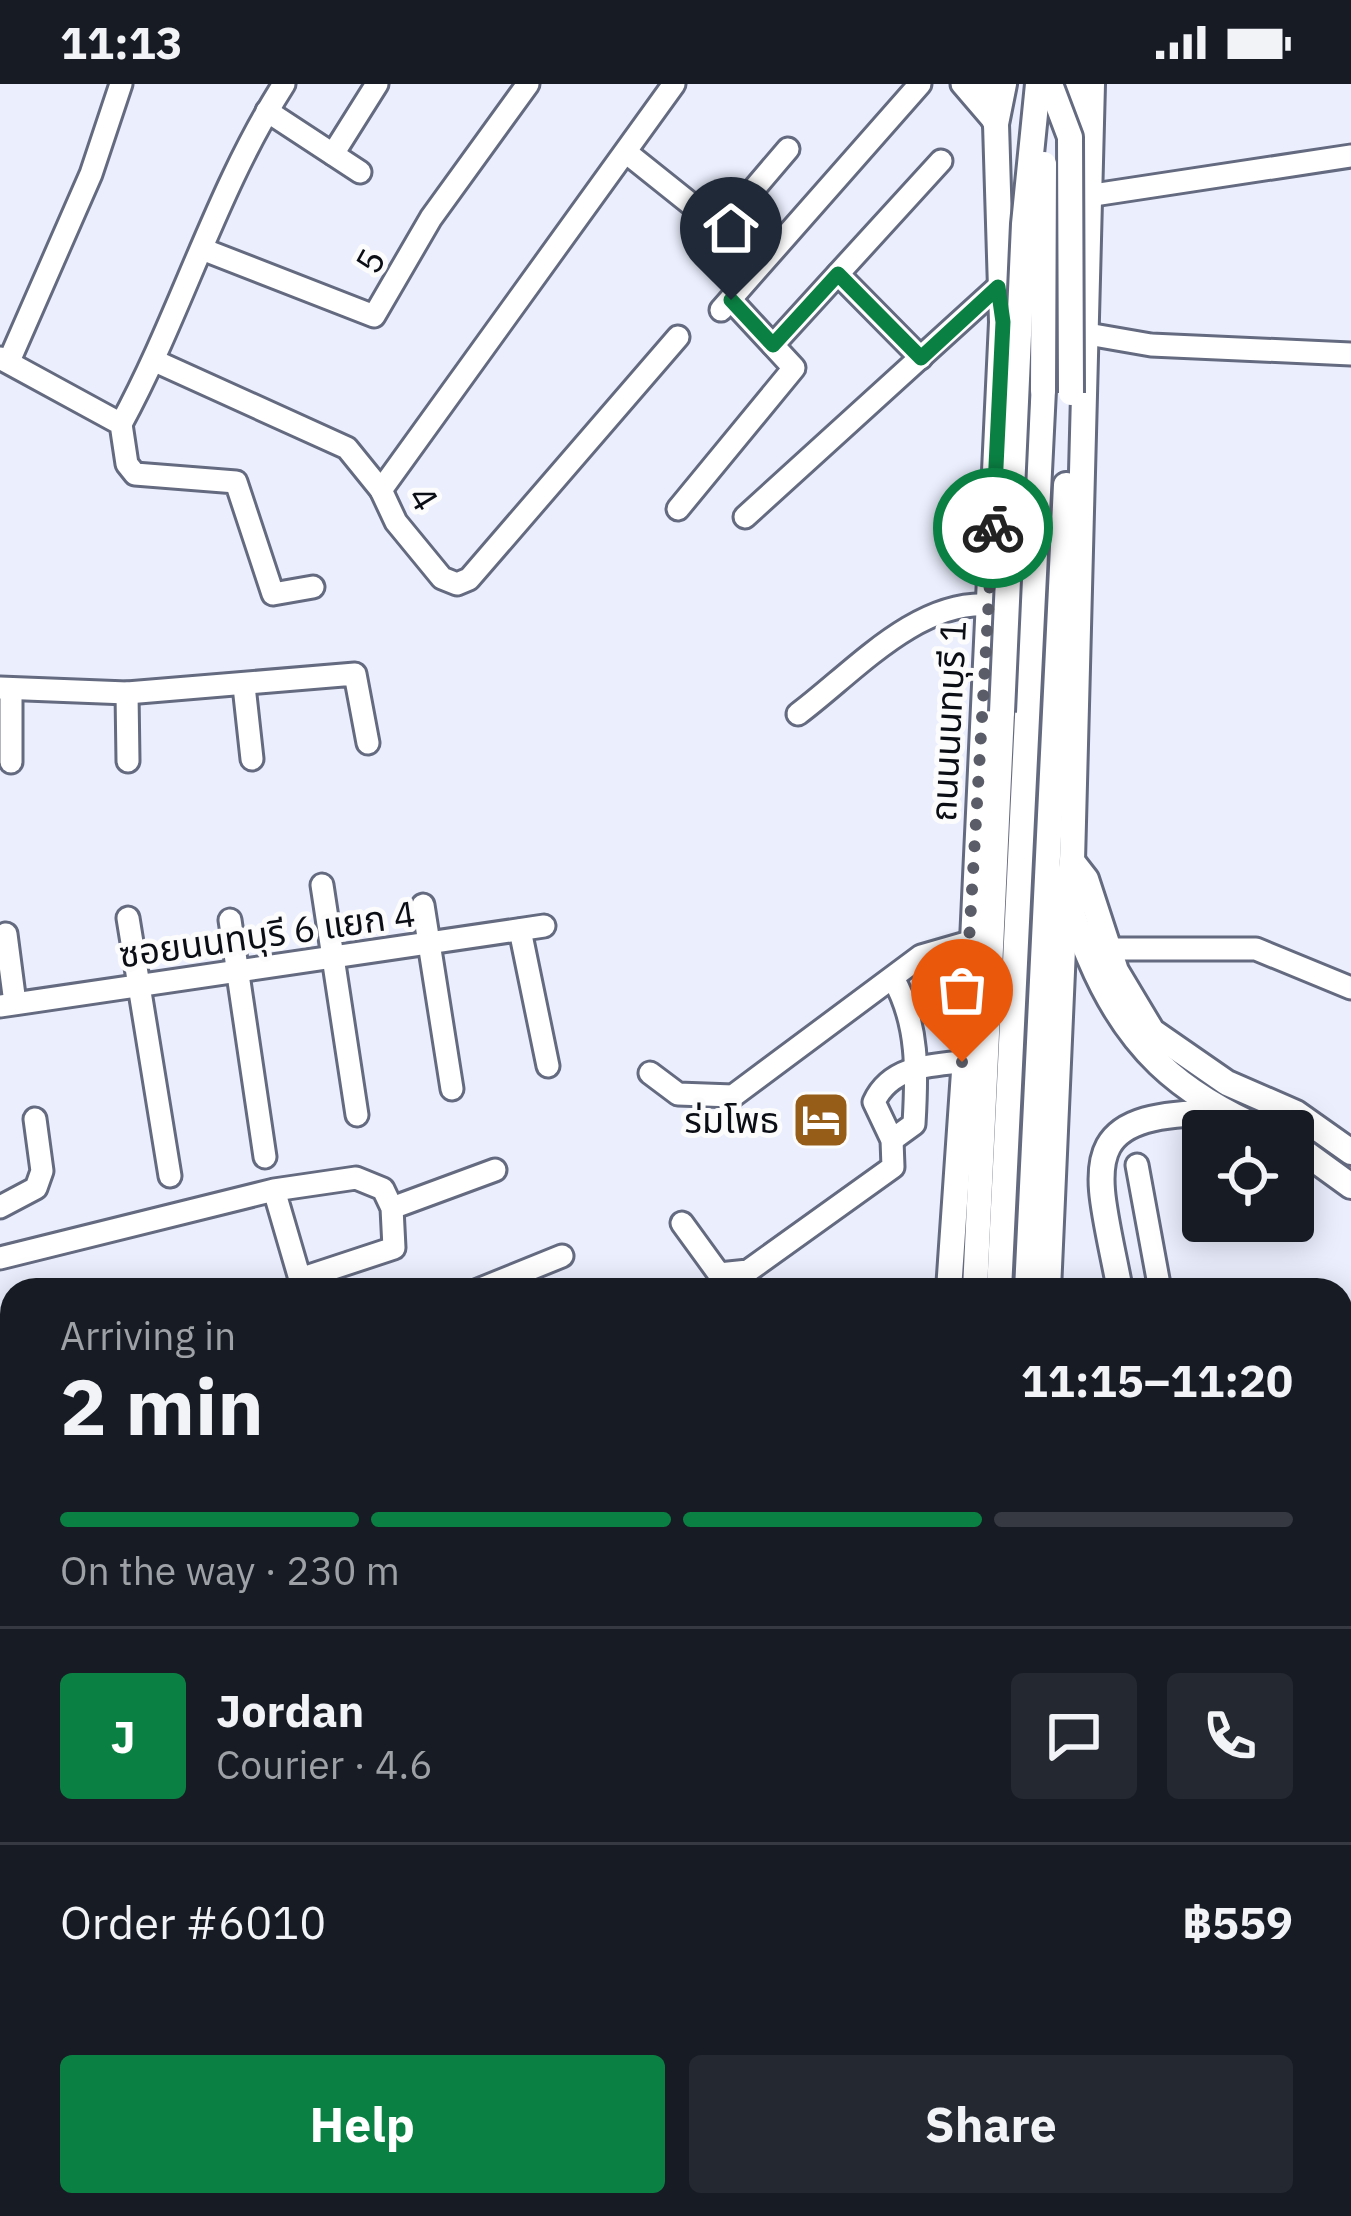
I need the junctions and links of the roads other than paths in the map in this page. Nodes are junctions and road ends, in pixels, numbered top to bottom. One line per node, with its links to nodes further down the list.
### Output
1 (121, 84): 34 (street)
2 (284, 84): 15 (street)
3 (377, 84): 20 (street)
4 (528, 84): 25 (street, 5)
5 (674, 84): 19 (street)
6 (920, 84): 31 (street)
7 (962, 84): 16 (street)
8 (983, 84): 16 (main road)
9 (1004, 84): 16 (main road, ถนนนนทบุรี 1)
10 (1026, 84): 96 (main road, bridge)
11 (1038, 84): 95 (main road, bridge)
12 (1050, 84): 17 (main road, bridge)
13 (1073, 84): 17 (main road)
14 (1092, 84): 24 (main road)
15 (267, 111): 20 (street); 25 (street)
16 (996, 124): 27 (main road, ถนนนนทบุรี 1)
17 (1070, 137): 97 (main road, bridge)
18 (788, 149): 19 (street)
19 (627, 153): 37 (street)
20 (333, 154): 23 (street)
21 (1351, 156): 24 (street)
22 (941, 161): 26 (street)
23 (360, 172)
24 (1087, 196): 29 (main road)
25 (202, 249): 35 (street)
26 (838, 274): 31 (street); 33 (street)
27 (998, 287): 28 (main road, ถนนนนทบุรี 1); 33 (street)
28 (1003, 322): 29 (main road); 41 (main road, ถนนนนทบุรี 1)
29 (1084, 328): 32 (street); 50 (main road)
30 (678, 337): 37 (street, 4)
31 (773, 345): 38 (street)
32 (1351, 354)
33 (921, 358): 39 (street)
34 (4, 360): 36 (street)
35 (155, 361): 36 (street); 37 (street, 4)
36 (121, 424): 40 (street)
37 (381, 490)
38 (678, 508)
39 (746, 518)
40 (313, 587)
41 (989, 605): 45 (street); 59 (main road, ถนนนนทบุรี 1)
42 (244, 686): 44 (street); 46 (street); 47 (street)
43 (6, 688): 44 (street); 49 (street)
44 (127, 693): 48 (street)
45 (798, 715)
46 (368, 743)
47 (252, 759)
48 (128, 761)
49 (11, 762)
50 (1072, 861): 52 (main road); 61 (main road)
51 (322, 885): 62 (street)
52 (1066, 901): 73 (main road); 98 (main road)
53 (423, 905): 60 (street)
54 (128, 918): 65 (street)
55 (230, 920): 63 (street)
56 (544, 926): 57 (street, ซอยนนทบุรี 6 แยก 4)
57 (520, 930): 60 (street, ซอยนนทบุรี 6 แยก 4); 70 (street)
58 (6, 934): 67 (street)
59 (973, 941): 64 (street); 68 (main road, ถนนนนทบุรี 1)
60 (427, 944): 62 (street, ซอยนนทบุรี 6 แยก 4); 72 (street)
61 (1108, 949): 66 (street); 78 (main road)
62 (333, 959): 63 (street, ซอยนนทบุรี 6 แยก 4); 74 (street)
63 (237, 973): 65 (street, ซอยนนทบุรี 6 แยก 4); 79 (street)
64 (893, 978): 69 (street); 71 (street)
65 (139, 988): 67 (street, ซอยนนทบุรี 6 แยก 4); 83 (street)
66 (1351, 988)
67 (8, 1005)
68 (962, 1062): 69 (street); 94 (main road, ถนนนนทบุรี 1)
69 (917, 1064): 77 (street); 77 (street)
70 (548, 1066)
71 (650, 1073)
72 (452, 1090)
73 (1222, 1110)
74 (357, 1115)
75 (1182, 1115): 99 (main road)
76 (35, 1119): 86 (street)
77 (892, 1140): 88 (street)
78 (1351, 1152)
79 (265, 1157)
80 (1314, 1159): 84 (main road)
81 (1137, 1165): 100 (street)
82 (495, 1170): 87 (street)
83 (170, 1176)
84 (1351, 1186)
85 (274, 1190): 87 (street); 90 (street); 91 (street)
86 (0, 1207)
87 (392, 1208): 92 (street)
88 (682, 1223)
89 (562, 1256): 93 (street)
90 (0, 1258)
91 (301, 1278)
92 (308, 1278)
93 (508, 1278)
94 (950, 1278)
95 (972, 1278)
96 (1000, 1278)
97 (1028, 1278)
98 (1049, 1278)
99 (1118, 1278)
100 (1158, 1278)

